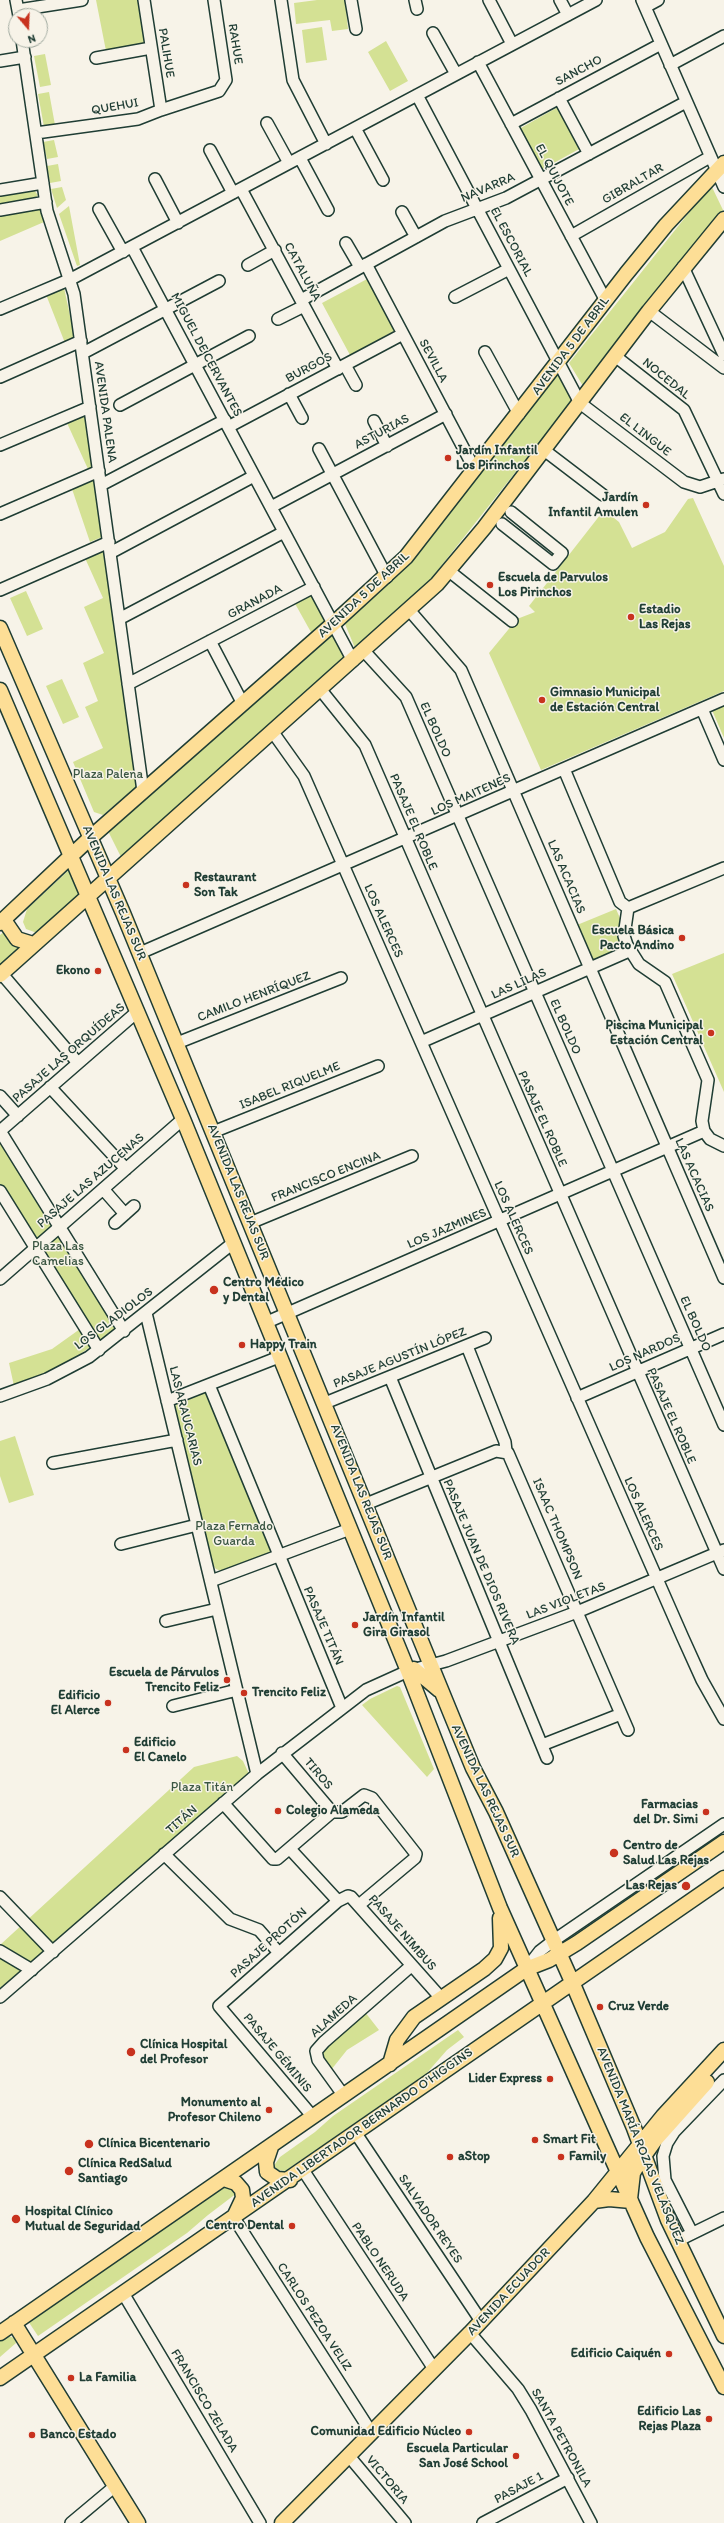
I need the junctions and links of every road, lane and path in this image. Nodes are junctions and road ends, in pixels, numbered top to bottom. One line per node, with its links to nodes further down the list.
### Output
1 (82, 0): 11 (street)
2 (144, 0): 19 (street, PALIHUE)
3 (214, 0): 26 (street, RAHUE)
4 (284, 0): 35 (street)
5 (351, 0): 13 (street)
6 (489, 0): 16 (street)
7 (560, 0): 12 (street)
8 (596, 0): 12 (street)
9 (658, 0): 10 (street)
10 (643, 4): 17 (street)
11 (25, 8)
12 (568, 15): 16 (street)
13 (356, 29)
14 (433, 33): 25 (street)
15 (724, 36): 24 (street)
16 (512, 44): 23 (street)
17 (661, 44): 24 (street); 28 (street, SANCHO)
18 (23, 48): 20 (street, AVENIDA PALENA)
19 (151, 48): 21 (street); 30 (street, PALIHUE)
20 (25, 57): 22 (street); 34 (street, AVENIDA PALENA)
21 (96, 58)
22 (0, 61)
23 (478, 62): 25 (street); 32 (street, EL QUIJOTE)
24 (670, 65): 29 (street)
25 (456, 74): 27 (street)
26 (219, 91): 30 (street, QUEHUI)
27 (417, 95): 33 (street); 51 (street, EL ESCORIAL)
28 (559, 98): 32 (street, SANCHO); 37 (street)
29 (686, 102): 37 (street, NAVARRA); 38 (street)
30 (161, 110): 34 (street, QUEHUI)
31 (267, 123): 40 (street)
32 (511, 124): 44 (street, EL QUIJOTE)
33 (355, 128): 35 (street); 43 (street)
34 (36, 133): 45 (street, AVENIDA PALENA)
35 (326, 144): 39 (street)
36 (210, 150): 48 (street, CATALUÑA)
37 (588, 154): 44 (street, NAVARRA)
38 (710, 156): 41 (street); 57 (street, GIBRALTAR)
39 (300, 158): 40 (street); 53 (street)
40 (289, 163): 48 (street)
41 (720, 168): 46 (street); 69 (main road, AVENIDA 5 DE ABRIL)
42 (155, 179): 55 (street)
43 (383, 180)
44 (541, 180): 51 (street, NAVARRA); 57 (street, EL QUIJOTE)
45 (43, 183): 47 (street); 49 (street, AVENIDA PALENA)
46 (724, 187)
47 (0, 190)
48 (237, 191): 55 (street); 61 (street, CATALUÑA)
49 (46, 202): 52 (street); 66 (street, AVENIDA PALENA)
50 (99, 209): 60 (street, MIGUEL DE CERVANTES)
51 (478, 209): 58 (street, NAVARRA); 65 (street, EL ESCORIAL)
52 (0, 210)
53 (328, 210)
54 (402, 212): 58 (street)
55 (178, 223): 60 (street)
56 (722, 224): 64 (main road)
57 (571, 236): 69 (street, EL QUIJOTE)
58 (416, 237): 63 (street, NAVARRA)
59 (346, 243): 63 (street, SEVILLA)
60 (127, 250): 66 (street); 72 (street, MIGUEL DE CERVANTES)
61 (274, 250): 62 (street); 70 (street, CATALUÑA)
62 (248, 265)
63 (363, 266): 70 (street, NAVARRA); 75 (street, SEVILLA)
64 (683, 267): 73 (main road); 80 (street)
65 (509, 269): 68 (street); 82 (street, EL ESCORIAL)
66 (71, 279): 71 (street); 77 (street, AVENIDA PALENA)
67 (219, 281): 72 (street)
68 (455, 297)
69 (606, 301): 82 (main road, AVENIDA 5 DE ABRIL)
70 (302, 303): 74 (street, NAVARRA); 84 (street, CATALUÑA)
71 (0, 309)
72 (165, 309): 79 (street); 83 (street, MIGUEL DE CERVANTES)
73 (649, 311): 81 (main road); 85 (street)
74 (278, 319)
75 (403, 334): 84 (street, BURGOS); 92 (street, SEVILLA)
76 (249, 336): 83 (street)
77 (81, 341): 79 (street, AVENIDA PALENA); 86 (street)
78 (485, 352): 93 (street)
79 (83, 353): 91 (street, AVENIDA PALENA)
80 (724, 355)
81 (615, 356): 89 (main road); 105 (street, NOCEDAL)
82 (559, 362): 89 (street, EL ESCORIAL); 93 (main road, AVENIDA 5 DE ABRIL)
83 (195, 365): 90 (street); 96 (street, MIGUEL DE CERVANTES)
84 (342, 367): 87 (street, CATALUÑA); 88 (street, BURGOS)
85 (724, 368)
86 (0, 376)
87 (356, 386)
88 (289, 394): 94 (street); 96 (street, BURGOS)
89 (580, 403): 100 (main road); 105 (street, EL LINGUE)
90 (120, 405)
91 (90, 407): 97 (street); 102 (street, AVENIDA PALENA)
92 (446, 414): 98 (street, ASTURIAS); 101 (street, SEVILLA)
93 (519, 414): 101 (main road, AVENIDA 5 DE ABRIL)
94 (302, 418)
95 (374, 421): 98 (street)
96 (226, 424): 104 (street, MIGUEL DE CERVANTES); 106 (street, BURGOS)
97 (0, 445)
98 (387, 446): 103 (street, ASTURIAS)
99 (319, 449): 103 (street)
100 (544, 450): 108 (main road); 109 (street)
101 (475, 470): 118 (main road, AVENIDA 5 DE ABRIL)
102 (99, 471): 106 (street, AVENIDA PALENA); 112 (street)
103 (332, 475): 110 (street, ASTURIAS); 118 (street)
104 (254, 476): 110 (street, MIGUEL DE CERVANTES); 116 (street)
105 (721, 481): 107 (street, NOCEDAL)
106 (101, 484): 116 (street, AVENIDA PALENA)
107 (724, 494)
108 (509, 495): 111 (street); 114 (main road)
109 (604, 495)
110 (271, 508): 115 (street, MIGUEL DE CERVANTES)
111 (511, 512): 113 (street); 113 (street)
112 (0, 514)
113 (502, 524): 114 (street)
114 (484, 528): 117 (main road)
115 (284, 532): 119 (street, MIGUEL DE CERVANTES); 122 (street)
116 (110, 548): 120 (street); 122 (street, AVENIDA PALENA)
117 (449, 571): 121 (main road); 123 (street)
118 (387, 577): 124 (main road, AVENIDA 5 DE ABRIL)
119 (314, 587): 124 (street, MIGUEL DE CERVANTES); 126 (street, GRANADA)
120 (0, 590)
121 (410, 611): 127 (main road); 139 (street, LAS ACACIAS)
122 (119, 619): 129 (street, AVENIDA PALENA)
123 (512, 621)
124 (333, 624): 128 (street, MIGUEL DE CERVANTES); 133 (main road, AVENIDA 5 DE ABRIL)
125 (0, 628): 141 (main road, AVENIDA LAS REJAS SUR)
126 (210, 641): 129 (street, GRANADA); 133 (street)
127 (364, 651): 128 (main road); 140 (street, EL BOLDO)
128 (353, 661): 130 (main road)
129 (128, 684): 138 (street, AVENIDA PALENA)
130 (320, 689): 135 (main road); 142 (street, PASAJE EL ROBLE)
131 (0, 690): 143 (main road, AVENIDA LAS REJAS SUR)
132 (724, 699): 134 (street, LOS MAITENES)
133 (243, 704): 138 (main road, AVENIDA 5 DE ABRIL)
134 (702, 709): 136 (street); 137 (street, LOS MAITENES)
135 (272, 731): 144 (street, LOS ALERCES); 146 (main road)
136 (724, 760)
137 (564, 769): 139 (street, LOS MAITENES); 148 (street)
138 (142, 791): 141 (main road, AVENIDA 5 DE ABRIL)
139 (514, 791): 140 (street, LOS MAITENES); 153 (street, LAS ACACIAS)
140 (457, 816): 142 (street, LOS MAITENES); 156 (street, EL BOLDO)
141 (90, 838): 143 (main road, AVENIDA 5 DE ABRIL); 146 (main road, AVENIDA LAS REJAS SUR)
142 (404, 839): 144 (street, LOS MAITENES); 158 (street, PASAJE EL ROBLE)
143 (71, 856): 147 (main road, AVENIDA LAS REJAS SUR); 149 (main road, AVENIDA 5 DE ABRIL)
144 (343, 866): 152 (street, LOS MAITENES); 159 (street, LOS ALERCES)
145 (724, 868): 148 (street)
146 (108, 878): 147 (main road); 152 (main road, AVENIDA LAS REJAS SUR)
147 (89, 896): 150 (main road); 157 (main road, AVENIDA LAS REJAS SUR)
148 (628, 908): 151 (street)
149 (2, 922): 150 (main road)
150 (33, 944): 154 (main road)
151 (629, 951): 153 (street, LAS LILAS); 168 (street)
152 (140, 953): 160 (main road, AVENIDA LAS REJAS SUR)
153 (590, 969): 156 (street, LAS LILAS); 171 (street, LAS ACACIAS)
154 (1, 974): 161 (street)
155 (341, 978): 160 (street, CAMILO HENRÍQUEZ)
156 (535, 993): 158 (street, LAS LILAS); 174 (street, EL BOLDO)
157 (138, 1011): 161 (street, PASAJE LAS ORQUÍDEAS); 166 (main road, AVENIDA LAS REJAS SUR)
158 (481, 1016): 159 (street, LAS LILAS); 177 (street, PASAJE EL ROBLE)
159 (421, 1042): 180 (street, LOS ALERCES)
160 (176, 1043): 169 (main road, AVENIDA LAS REJAS SUR)
161 (78, 1063): 163 (street, PASAJE LAS ORQUÍDEAS)
162 (378, 1066): 169 (street, ISABEL RIQUELME)
163 (50, 1087): 165 (street, PASAJE LAS ORQUÍDEAS); 173 (street)
164 (0, 1096): 165 (street)
165 (18, 1116): 167 (street, PASAJE LAS ORQUÍDEAS)
166 (183, 1119): 173 (street, PASAJE LAS AZUCENAS); 184 (main road, AVENIDA LAS REJAS SUR)
167 (0, 1131): 183 (street)
168 (704, 1131): 170 (street); 171 (street, LOS JAZMINES)
169 (213, 1132): 182 (main road, AVENIDA LAS REJAS SUR)
170 (724, 1146)
171 (667, 1147): 174 (street, LOS JAZMINES); 186 (street, LAS ACACIAS)
172 (412, 1156): 182 (street, FRANCISCO ENCINA)
173 (126, 1169): 175 (street, PASAJE LAS AZUCENAS)
174 (613, 1171): 177 (street, LOS JAZMINES); 195 (street, EL BOLDO)
175 (103, 1189): 179 (street); 183 (street, PASAJE LAS AZUCENAS)
176 (0, 1190): 185 (street)
177 (560, 1195): 180 (street, LOS JAZMINES); 198 (street, PASAJE EL ROBLE)
178 (134, 1206): 179 (street)
179 (125, 1214): 181 (street)
180 (499, 1222): 188 (street, LOS JAZMINES); 202 (street, LOS ALERCES)
181 (115, 1223)
182 (250, 1223): 188 (main road, AVENIDA LAS REJAS SUR)
183 (60, 1227): 185 (street, PASAJE LAS AZUCENAS); 191 (street)
184 (233, 1243): 189 (street, LOS GLADIOLOS); 190 (main road, AVENIDA LAS REJAS SUR)
185 (36, 1248): 187 (street, PASAJE LAS AZUCENAS); 196 (street)
186 (724, 1278)
187 (0, 1279)
188 (288, 1312): 190 (street, LOS JAZMINES); 204 (main road, AVENIDA LAS REJAS SUR)
189 (146, 1313): 191 (street, LOS GLADIOLOS); 203 (street, LAS ARAUCARIAS)
190 (265, 1323): 197 (main road, AVENIDA LAS REJAS SUR)
191 (124, 1331): 196 (street, LOS GLADIOLOS)
192 (724, 1334): 195 (street, LOS NARDOS)
193 (485, 1338): 194 (street, PASAJE AGUSTÍN LÓPEZ)
194 (467, 1346): 199 (street, PASAJE AGUSTÍN LÓPEZ); 207 (street, ISAAC THOMPSON)
195 (690, 1348): 198 (street, LOS NARDOS); 205 (street, EL BOLDO)
196 (99, 1350): 201 (street, LOS GLADIOLOS)
197 (279, 1357): 200 (street); 212 (main road, AVENIDA LAS REJAS SUR)
198 (636, 1372): 202 (street, LOS NARDOS); 214 (street, PASAJE EL ROBLE)
199 (390, 1377): 204 (street, PASAJE AGUSTÍN LÓPEZ); 209 (street, PASAJE JUAN DE DIOS RIVERA)
200 (209, 1385): 203 (street); 215 (street)
201 (0, 1396)
202 (577, 1398): 217 (street, LOS ALERCES)
203 (167, 1401): 206 (street, LAS ARAUCARIAS)
204 (325, 1403): 210 (main road, AVENIDA LAS REJAS SUR)
205 (724, 1425)
206 (177, 1440): 208 (street); 211 (street, LAS ARAUCARIAS)
207 (506, 1451): 209 (street); 220 (street, ISAAC THOMPSON)
208 (53, 1463)
209 (430, 1476): 210 (street); 222 (street, PASAJE JUAN DE DIOS RIVERA)
210 (366, 1504): 223 (main road, AVENIDA LAS REJAS SUR)
211 (197, 1525): 213 (street); 218 (street, LAS ARAUCARIAS)
212 (350, 1529): 215 (street); 224 (main road, AVENIDA LAS REJAS SUR)
213 (121, 1544)
214 (720, 1552): 216 (street, PASAJE EL ROBLE); 217 (street, LAS VIOLETAS)
215 (278, 1556): 218 (street); 229 (street, PASAJE TITÁN)
216 (724, 1569)
217 (657, 1579): 220 (street, LAS VIOLETAS); 228 (street, LOS ALERCES)
218 (210, 1580): 219 (street, LAS ARAUCARIAS)
219 (217, 1609): 221 (street); 225 (street, LAS ARAUCARIAS)
220 (577, 1612): 222 (street, LAS VIOLETAS); 230 (street, ISAAC THOMPSON)
221 (166, 1621)
222 (500, 1641): 223 (street, LAS VIOLETAS); 233 (street, PASAJE JUAN DE DIOS RIVERA)
223 (432, 1665): 224 (street, LAS VIOLETAS); 226 (main road, AVENIDA LAS REJAS SUR)
224 (411, 1670): 226 (main road); 229 (street, TITÁN); 247 (main road, AVENIDA LAS REJAS SUR)
225 (237, 1690): 227 (street); 236 (street, LAS ARAUCARIAS)
226 (442, 1693): 248 (main road, AVENIDA LAS REJAS SUR)
227 (173, 1706)
228 (721, 1706): 231 (street, LOS ALERCES)
229 (342, 1708): 234 (street, TITÁN)
230 (621, 1714): 232 (street, ISAAC THOMPSON); 233 (street)
231 (724, 1719)
232 (628, 1730)
233 (542, 1745): 235 (street, PASAJE JUAN DE DIOS RIVERA)
234 (282, 1753): 236 (street, TITÁN); 238 (street, TIROS)
235 (547, 1758)
236 (257, 1774): 237 (street, TITÁN)
237 (223, 1803): 241 (street); 242 (street, TITÁN)
238 (332, 1812): 241 (street); 246 (street)
239 (724, 1824): 248 (street)
240 (724, 1842): 252 (main road)
241 (290, 1849): 245 (street)
242 (164, 1854): 250 (street, TITÁN); 251 (street)
243 (724, 1878): 256 (main road, AVENIDA LIBERTADOR BERNARDO O'HIGGINS)
244 (0, 1897): 250 (street)
245 (338, 1901): 246 (street, PASAJE NIMBUS); 251 (street, PASAJE PROTÓN)
246 (359, 1905): 253 (street, PASAJE NIMBUS)
247 (500, 1908): 254 (main road, AVENIDA LAS REJAS SUR); 258 (main road)
248 (553, 1941): 252 (main road, AVENIDA LAS REJAS SUR); 254 (street)
249 (0, 1951): 255 (street)
250 (52, 1952): 255 (street, TITÁN)
251 (279, 1953): 260 (street, PASAJE PROTÓN)
252 (560, 1954): 254 (main road); 256 (main road, AVENIDA MARÍA ROZAS VELÁSQUEZ)
253 (411, 1966): 258 (street, PASAJE NIMBUS); 265 (street, ALAMEDA)
254 (526, 1969): 259 (main road, AVENIDA MARÍA ROZAS VELÁSQUEZ); 262 (main road)
255 (32, 1970): 257 (street, TITÁN)
256 (573, 1984): 259 (main road, AVENIDA LIBERTADOR BERNARDO O'HIGGINS); 269 (main road, AVENIDA MARÍA ROZAS VELÁSQUEZ)
257 (0, 1997)
258 (441, 1998): 262 (main road)
259 (543, 2003): 267 (main road, AVENIDA LIBERTADOR BERNARDO O'HIGGINS); 271 (main road, AVENIDA MARÍA ROZAS VELÁSQUEZ)
260 (219, 2006): 266 (street, PASAJE GÉMINIS)
261 (724, 2050): 269 (main road, AVENIDA ECUADOR)
262 (390, 2064): 265 (main road)
263 (724, 2064): 269 (main road, AVENIDA ECUADOR)
264 (724, 2080): 278 (street)
265 (344, 2096): 266 (main road)
266 (314, 2117): 268 (main road)
267 (355, 2132): 270 (main road, AVENIDA LIBERTADOR BERNARDO O'HIGGINS); 281 (street, SALVADOR REYES)
268 (271, 2147): 272 (main road); 273 (main road)
269 (643, 2149): 271 (main road, AVENIDA ECUADOR); 275 (main road, AVENIDA ECUADOR); 279 (main road, AVENIDA MARÍA ROZAS VELÁSQUEZ)
270 (303, 2170): 273 (main road, AVENIDA LIBERTADOR BERNARDO O'HIGGINS); 287 (street, PABLO NERUDA)
271 (618, 2173): 274 (main road, AVENIDA ECUADOR); 275 (main road, AVENIDA MARÍA ROZAS VELÁSQUEZ)
272 (224, 2179): 276 (main road); 282 (main road)
273 (290, 2180): 276 (main road, AVENIDA LIBERTADOR BERNARDO O'HIGGINS)
274 (594, 2201): 275 (main road); 281 (main road, AVENIDA ECUADOR)
275 (631, 2201): 289 (main road, AVENIDA MARÍA ROZAS VELÁSQUEZ)
276 (234, 2218): 280 (main road, AVENIDA LIBERTADOR BERNARDO O'HIGGINS); 290 (street, CARLOS PEZOA VELIZ)
277 (724, 2218): 278 (street)
278 (692, 2234): 279 (street)
279 (677, 2241): 285 (main road, AVENIDA MARÍA ROZAS VELÁSQUEZ)
280 (123, 2293): 286 (main road, AVENIDA LIBERTADOR BERNARDO O'HIGGINS); 296 (street, FRANCISCO ZELADA)
281 (481, 2321): 284 (main road, AVENIDA ECUADOR)
282 (14, 2323): 283 (main road); 286 (main road)
283 (0, 2332)
284 (470, 2334): 287 (main road, AVENIDA ECUADOR); 292 (street, SANTA PETRONILA)
285 (724, 2336)
286 (34, 2354): 288 (main road, AVENIDA LIBERTADOR BERNARDO O'HIGGINS); 293 (main road)
287 (434, 2369): 290 (main road, AVENIDA ECUADOR)
288 (0, 2378)
289 (724, 2387)
290 (371, 2432): 291 (main road, AVENIDA ECUADOR)
291 (348, 2455): 297 (main road, AVENIDA ECUADOR); 298 (street, VICTORIA)
292 (568, 2478): 299 (street, PASAJE 1); 300 (street, SANTA PETRONILA)
293 (114, 2487): 294 (street); 295 (main road)
294 (71, 2523)
295 (138, 2523)
296 (260, 2523)
297 (282, 2523)
298 (405, 2523)
299 (484, 2523)
300 (592, 2523)

